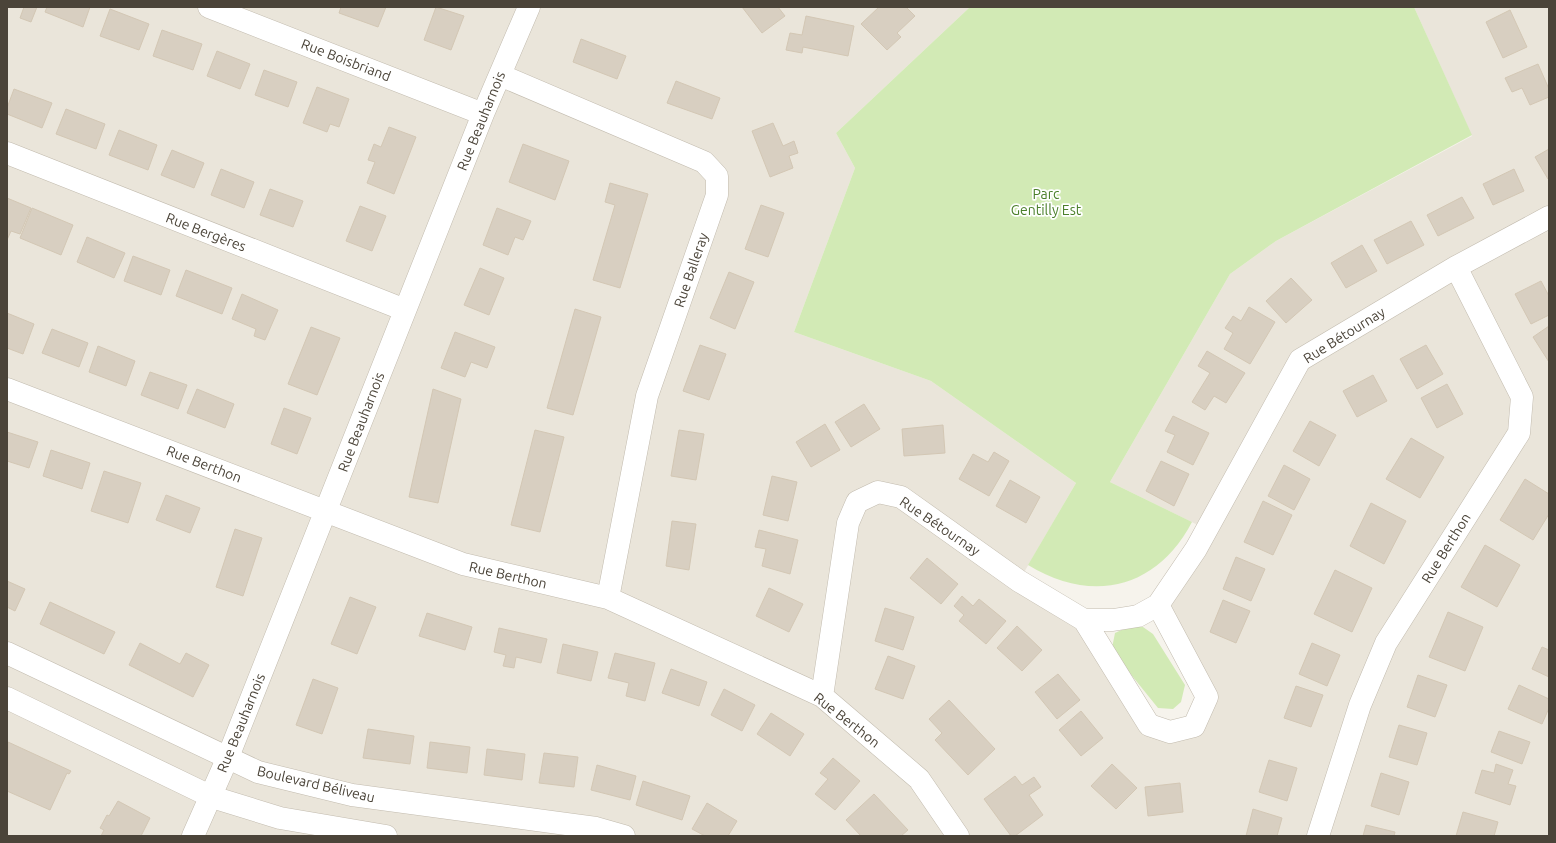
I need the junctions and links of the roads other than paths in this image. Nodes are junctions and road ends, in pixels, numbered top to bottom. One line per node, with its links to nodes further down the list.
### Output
1 (209, 7): 4 (street, Rue Boisbriand)
2 (529, 7): 3 (street, Rue Beauharnois)
3 (500, 75): 4 (street, Rue Beauharnois); 11 (street, Rue Balleray)
4 (483, 114): 8 (street, Rue Beauharnois)
5 (7, 153): 8 (street, Rue Bergères)
6 (1549, 218): 7 (street, Rue Bétournay)
7 (1456, 267): 12 (street, Rue Bétournay); 23 (street, Rue Berthon)
8 (405, 310): 10 (street, Rue Beauharnois)
9 (7, 389): 10 (street, Rue Berthon)
10 (326, 511): 11 (street, Rue Berthon); 17 (street, Rue Beauharnois)
11 (608, 598): 15 (street, Rue Berthon)
12 (1158, 605): 13 (street, Rue Bétournay); 13 (street, Rue Bétournay)
13 (1084, 620): 15 (street, Rue Bétournay)
14 (7, 653): 17 (street, Boulevard Béliveau)
15 (822, 696): 22 (street, Rue Berthon)
16 (7, 698): 18 (street)
17 (228, 757): 18 (street, Rue Beauharnois); 21 (street, Boulevard Béliveau)
18 (212, 796): 19 (street, Rue Beauharnois); 20 (street)
19 (193, 836)
20 (386, 836)
21 (624, 836)
22 (958, 836)
23 (1318, 836)

